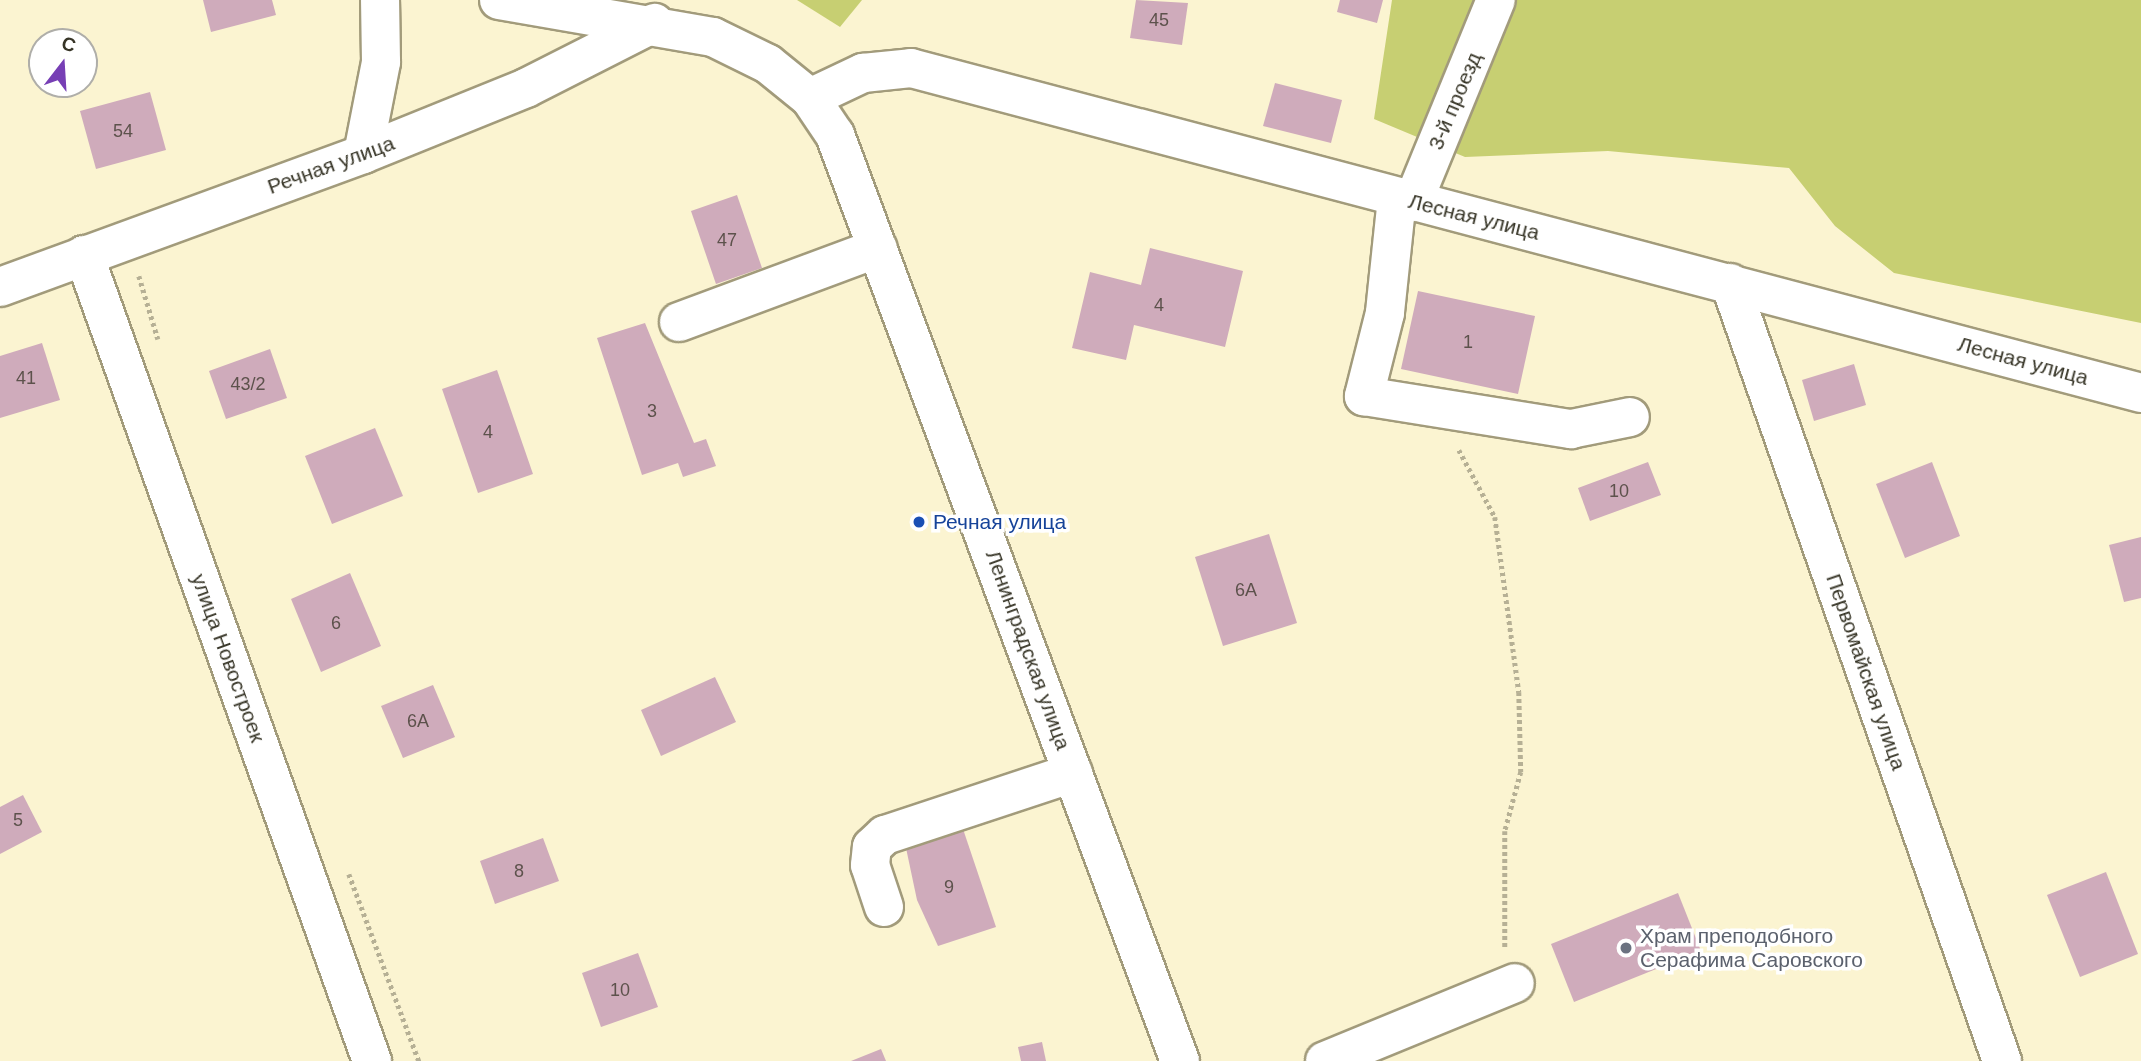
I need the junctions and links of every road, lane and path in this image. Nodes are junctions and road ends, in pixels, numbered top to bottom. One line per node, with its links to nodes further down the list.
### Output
1 (380, 0): 7 (street)
2 (499, 0): 4 (street)
3 (1496, 0): 8 (street, 3-й проезд)
4 (581, 6): 5 (street)
5 (654, 23): 6 (street, Ленинградская улица); 7 (street, Речная улица)
6 (810, 98): 8 (street, Лесная улица); 9 (street, Ленинградская улица)
7 (363, 154): 10 (street, Речная улица)
8 (1405, 200): 11 (street, Лесная улица); 15 (street, 3-й проезд)
9 (878, 248): 13 (street); 17 (street, Ленинградская улица)
10 (84, 255): 12 (street, Речная улица); 20 (street, улица Новостроек)
11 (1730, 283): 14 (street, Лесная улица); 23 (street, Первомайская улица)
12 (0, 287)
13 (679, 323)
14 (2141, 393)
15 (1455, 410): 16 (street); 19 (path)
16 (1630, 417)
17 (1073, 773): 18 (street); 21 (street, Ленинградская улица)
18 (884, 906)
19 (1515, 983): 22 (street)
20 (372, 1061)
21 (1180, 1061)
22 (1325, 1061)
23 (2002, 1061)

